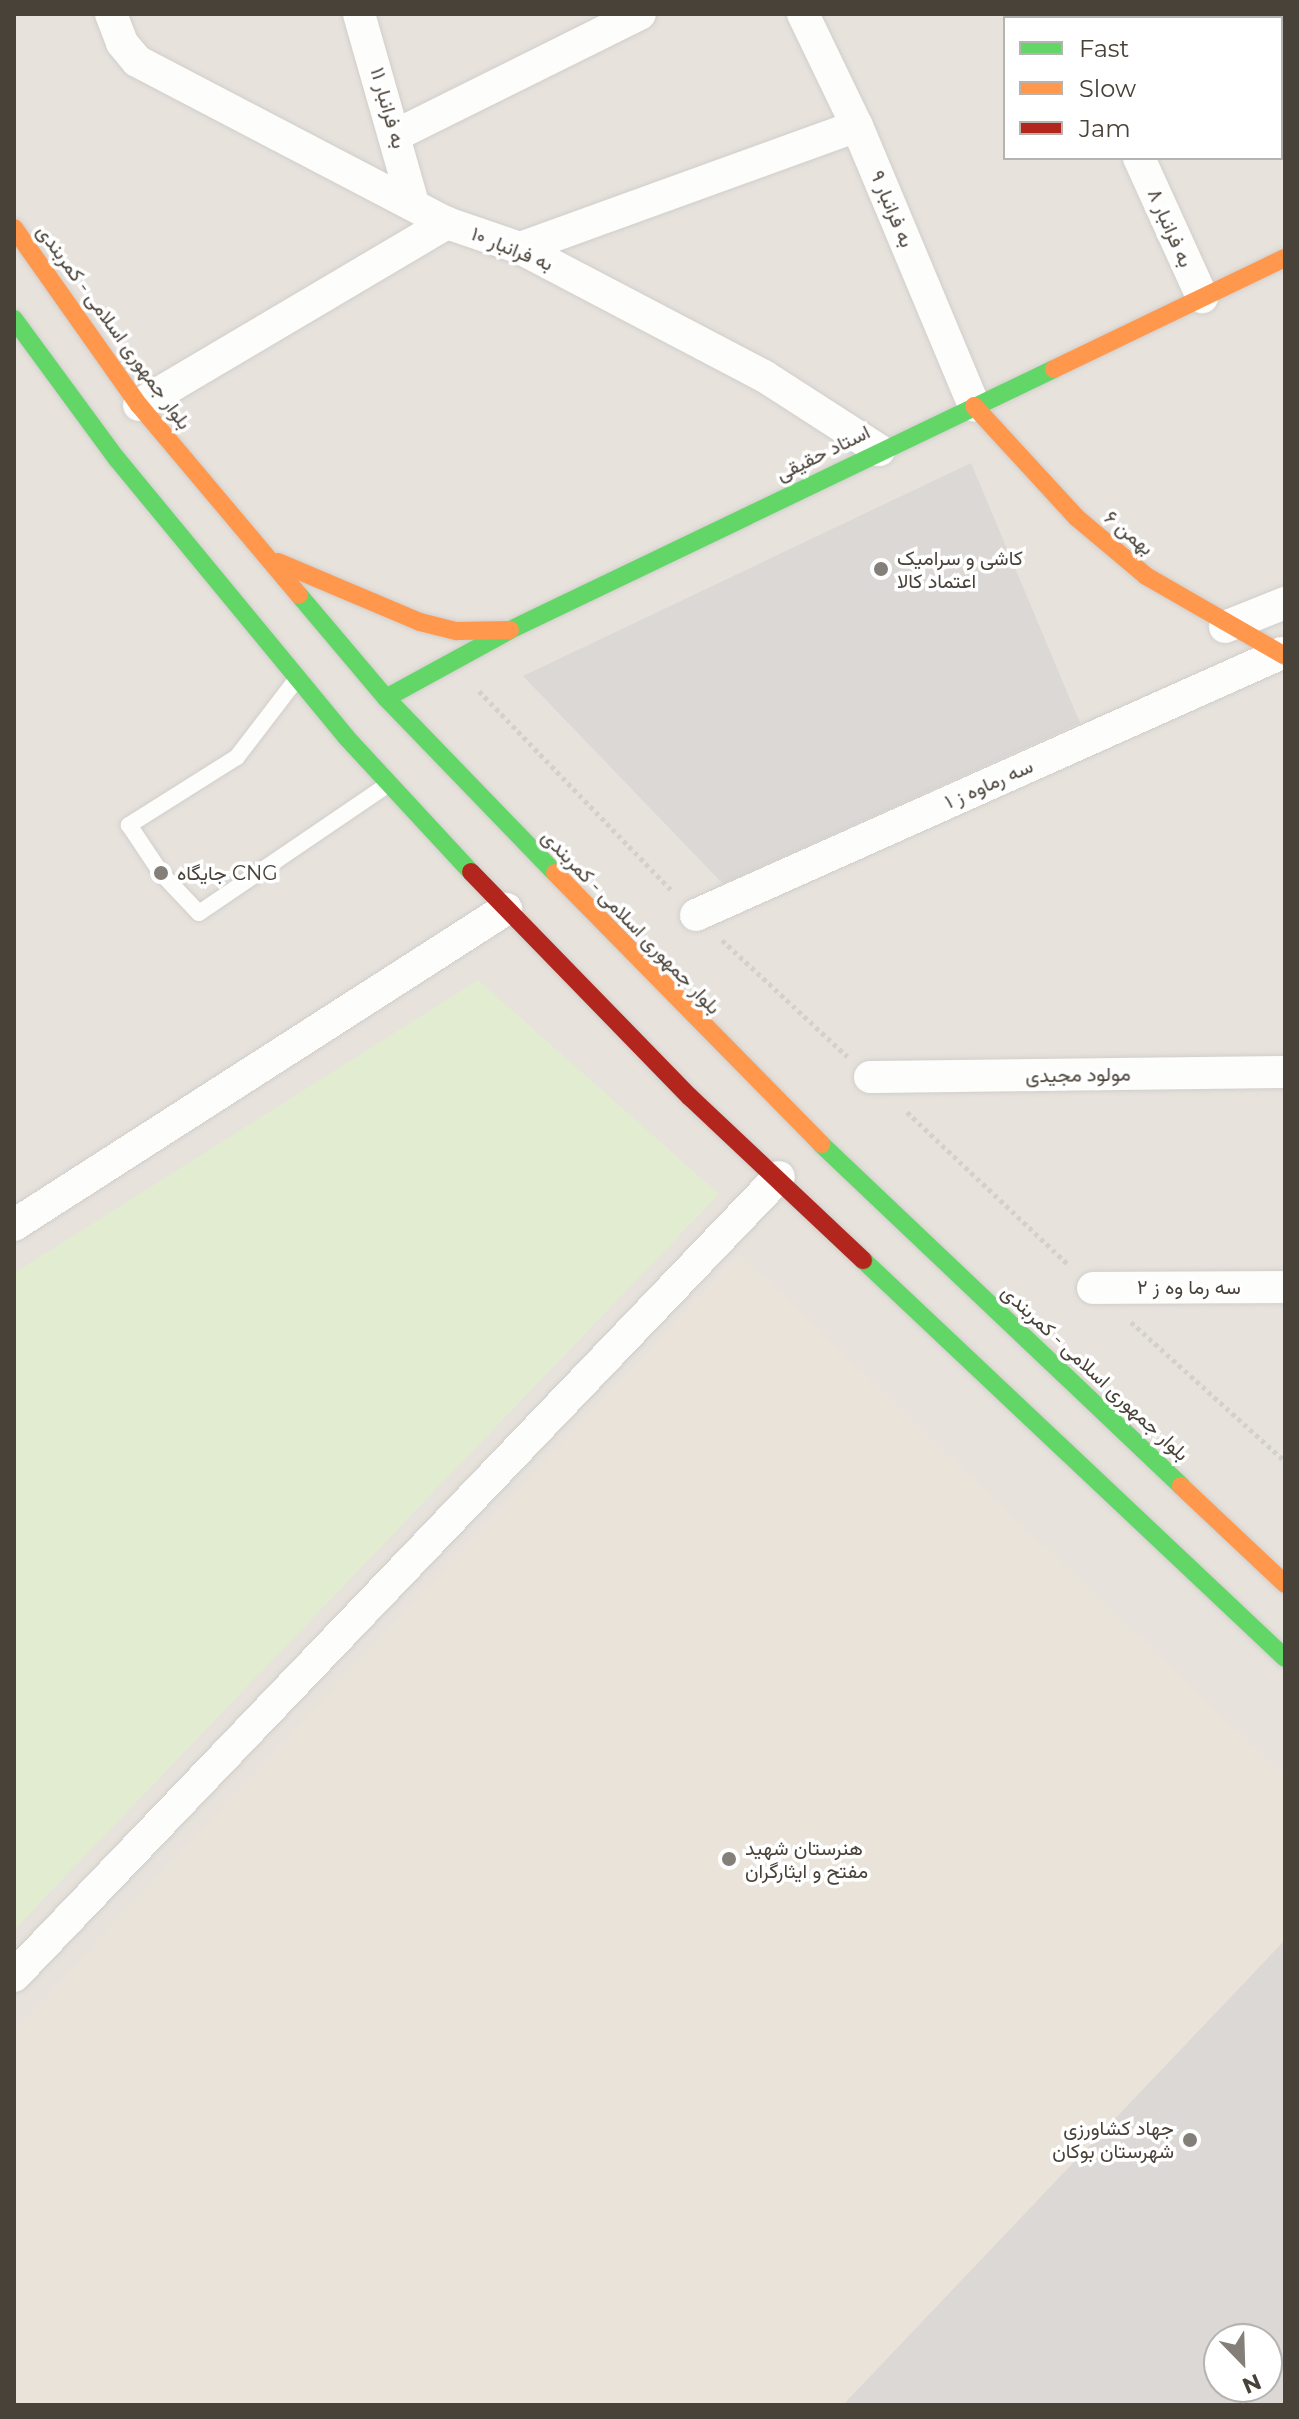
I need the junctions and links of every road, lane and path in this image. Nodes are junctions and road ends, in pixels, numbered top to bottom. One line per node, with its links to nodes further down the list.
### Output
1 (111, 14): 8 (street, به فرانبار ۱۰)
2 (359, 14): 6 (street, به فرانبار ۱۱)
3 (638, 14): 6 (street)
4 (803, 14): 5 (street, به فرانبار ۹)
5 (857, 126): 11 (street); 16 (street, به فرانبار ۹)
6 (398, 134): 8 (street, به فرانبار ۱۱)
7 (1140, 160): 13 (street, به فرانبار ۸)
8 (413, 204): 9 (street, به فرانبار ۱۰)
9 (447, 223): 11 (street, به فرانبار ۱۰); 15 (street)
10 (14, 228): 15 (main road, بلوار جمهوری اسلامی - کمربندی)
11 (520, 248): 17 (street, به فرانبار ۱۰)
12 (1285, 258): 13 (main road, استاد حقیقی)
13 (1202, 297): 16 (main road, استاد حقیقی)
14 (14, 319): 23 (main road)
15 (139, 405): 18 (main road, بلوار جمهوری اسلامی - کمربندی)
16 (974, 406): 17 (main road, استاد حقیقی); 20 (main road, بهمن ۶)
17 (879, 450): 21 (main road, استاد حقیقی)
18 (271, 559): 21 (main road); 24 (main road, بلوار جمهوری اسلامی - کمربندی)
19 (1285, 603): 20 (street)
20 (1225, 627): 22 (main road, بهمن ۶)
21 (510, 630): 24 (main road, استاد حقیقی)
22 (1284, 654): 27 (street, سه رماوه ز ۱)
23 (297, 678): 25 (main road); 25 (lane)
24 (386, 698): 34 (main road, بلوار جمهوری اسلامی - کمربندی)
25 (389, 784): 26 (main road)
26 (506, 909): 30 (main road); 31 (street)
27 (696, 915)
28 (1285, 1072): 29 (street, مولود مجیدی)
29 (870, 1077)
30 (779, 1177): 35 (main road); 36 (street)
31 (14, 1225)
32 (1285, 1287): 33 (street, سه رما وه ز ۲)
33 (1093, 1288)
34 (1285, 1584)
35 (1285, 1658)
36 (14, 1976)

